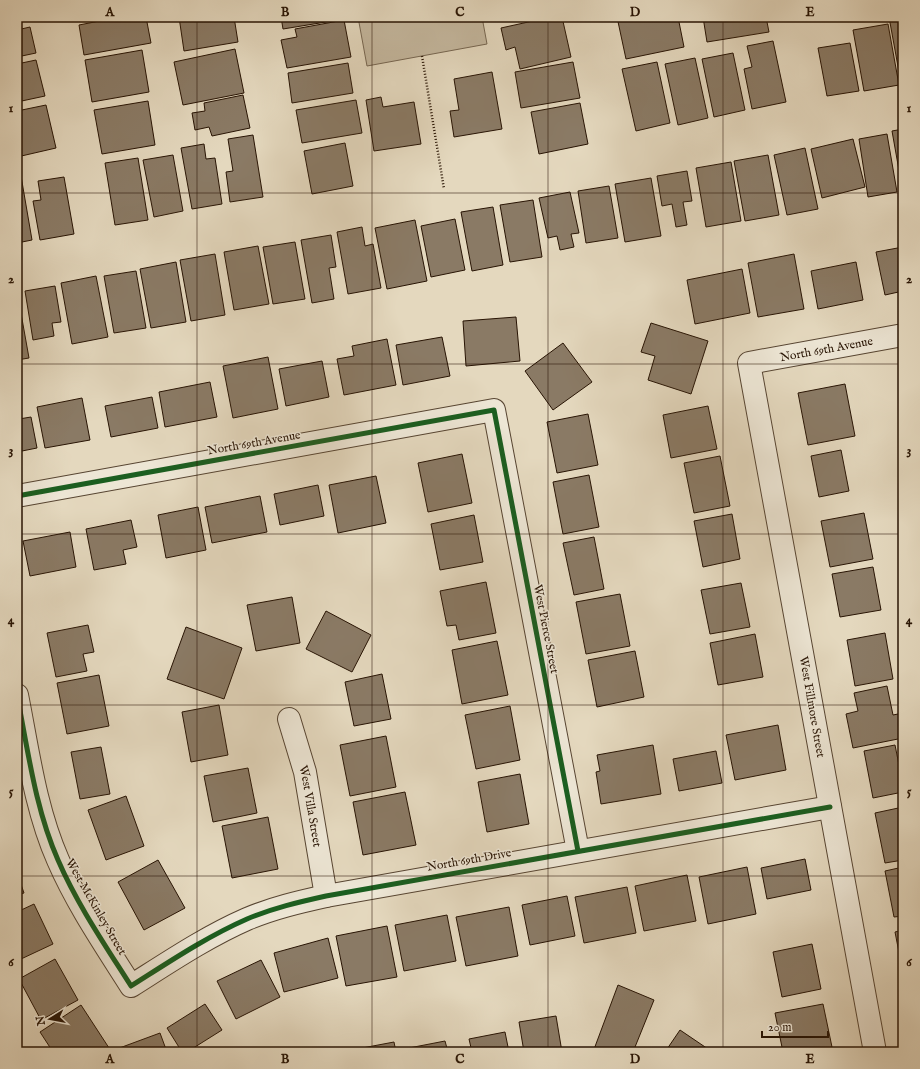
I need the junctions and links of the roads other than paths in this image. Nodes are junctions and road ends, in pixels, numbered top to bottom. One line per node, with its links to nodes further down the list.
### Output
1 (903, 335): 2 (street, North 69th Avenue)
2 (749, 363): 7 (street, West Fillmore Street)
3 (494, 410): 4 (street, North 69th Avenue); 8 (street, West Pierce Street)
4 (17, 496)
5 (17, 695): 10 (street, West McKinley Street)
6 (289, 719): 9 (street, West Villa Street)
7 (830, 808): 8 (street, North 69th Drive); 11 (street, West Fillmore Street)
8 (578, 852): 9 (street, North 69th Drive)
9 (326, 896): 10 (street, North 69th Drive)
10 (130, 986)
11 (875, 1052)

